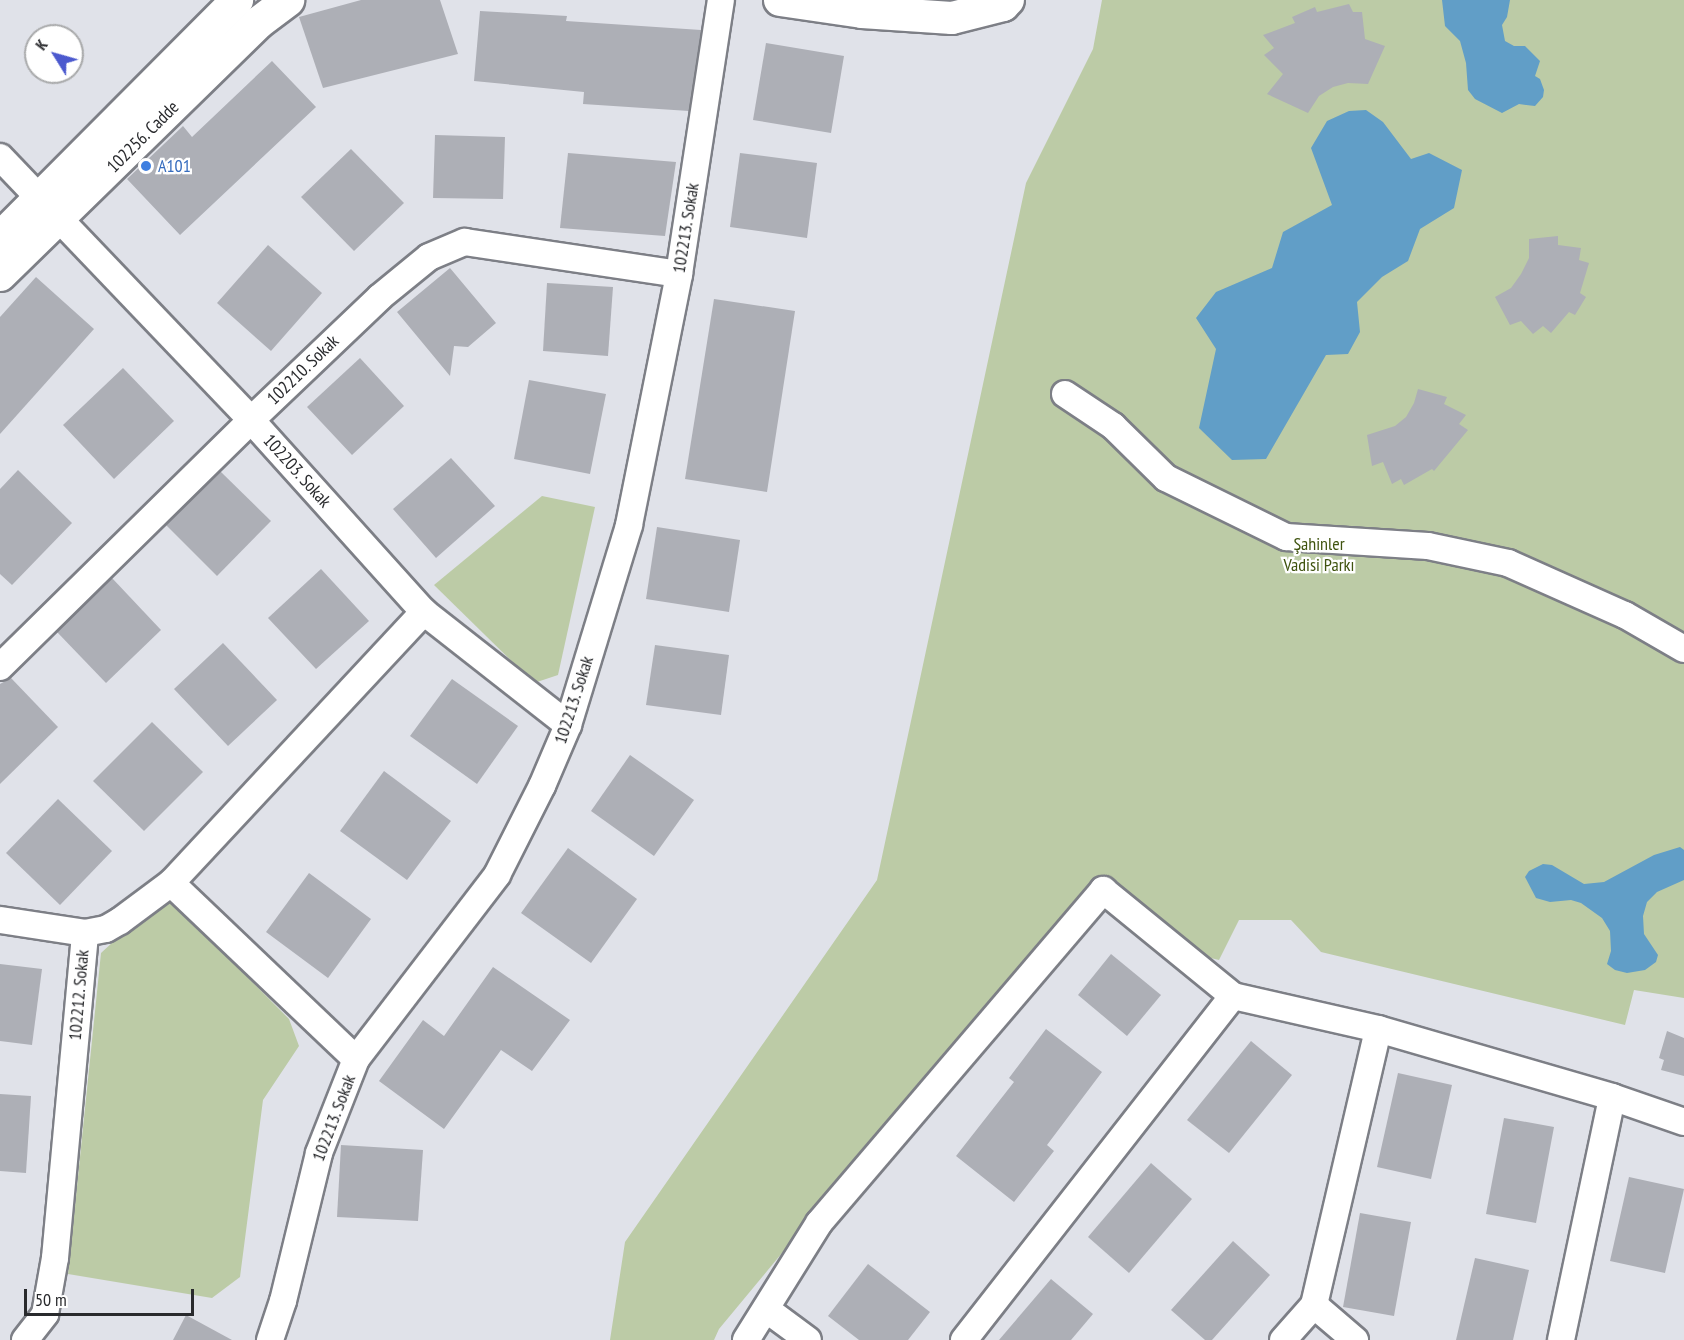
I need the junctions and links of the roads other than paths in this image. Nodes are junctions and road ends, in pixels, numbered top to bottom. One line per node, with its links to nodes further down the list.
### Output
1 (237, 0): 7 (street, 102256. Cadde)
2 (288, 0): 7 (street, 102256. Cadde)
3 (721, 0): 9 (street, 102213. Sokak)
4 (780, 0): 5 (street)
5 (1008, 0)
6 (0, 157): 7 (street, 102203. Sokak)
7 (50, 210): 8 (street, 102256. Cadde); 10 (street, 102256. Cadde); 12 (street, 102203. Sokak)
8 (0, 238)
9 (679, 274): 12 (street, 102210. Sokak); 16 (street, 102213. Sokak)
10 (0, 275)
11 (1065, 394): 14 (street)
12 (251, 420): 13 (street, 102203. Sokak); 15 (street, 102210. Sokak)
13 (424, 612): 16 (street, 102203. Sokak); 17 (street, 102212. Sokak)
14 (1684, 649)
15 (0, 667)
16 (568, 725): 22 (street, 102213. Sokak)
17 (171, 883): 19 (street, 102212. Sokak); 22 (street)
18 (0, 920): 19 (street)
19 (85, 933): 27 (street, 102212. Sokak)
20 (1233, 996): 21 (street); 26 (street); 31 (street)
21 (1378, 1029): 23 (street); 25 (street)
22 (356, 1059): 28 (street, 102213. Sokak)
23 (1612, 1097): 24 (street); 34 (street)
24 (1684, 1122)
25 (1314, 1305): 32 (street); 33 (street)
26 (765, 1309): 29 (street); 30 (street)
27 (25, 1340)
28 (270, 1340)
29 (746, 1340)
30 (808, 1340)
31 (964, 1340)
32 (1283, 1340)
33 (1355, 1340)
34 (1561, 1340)

